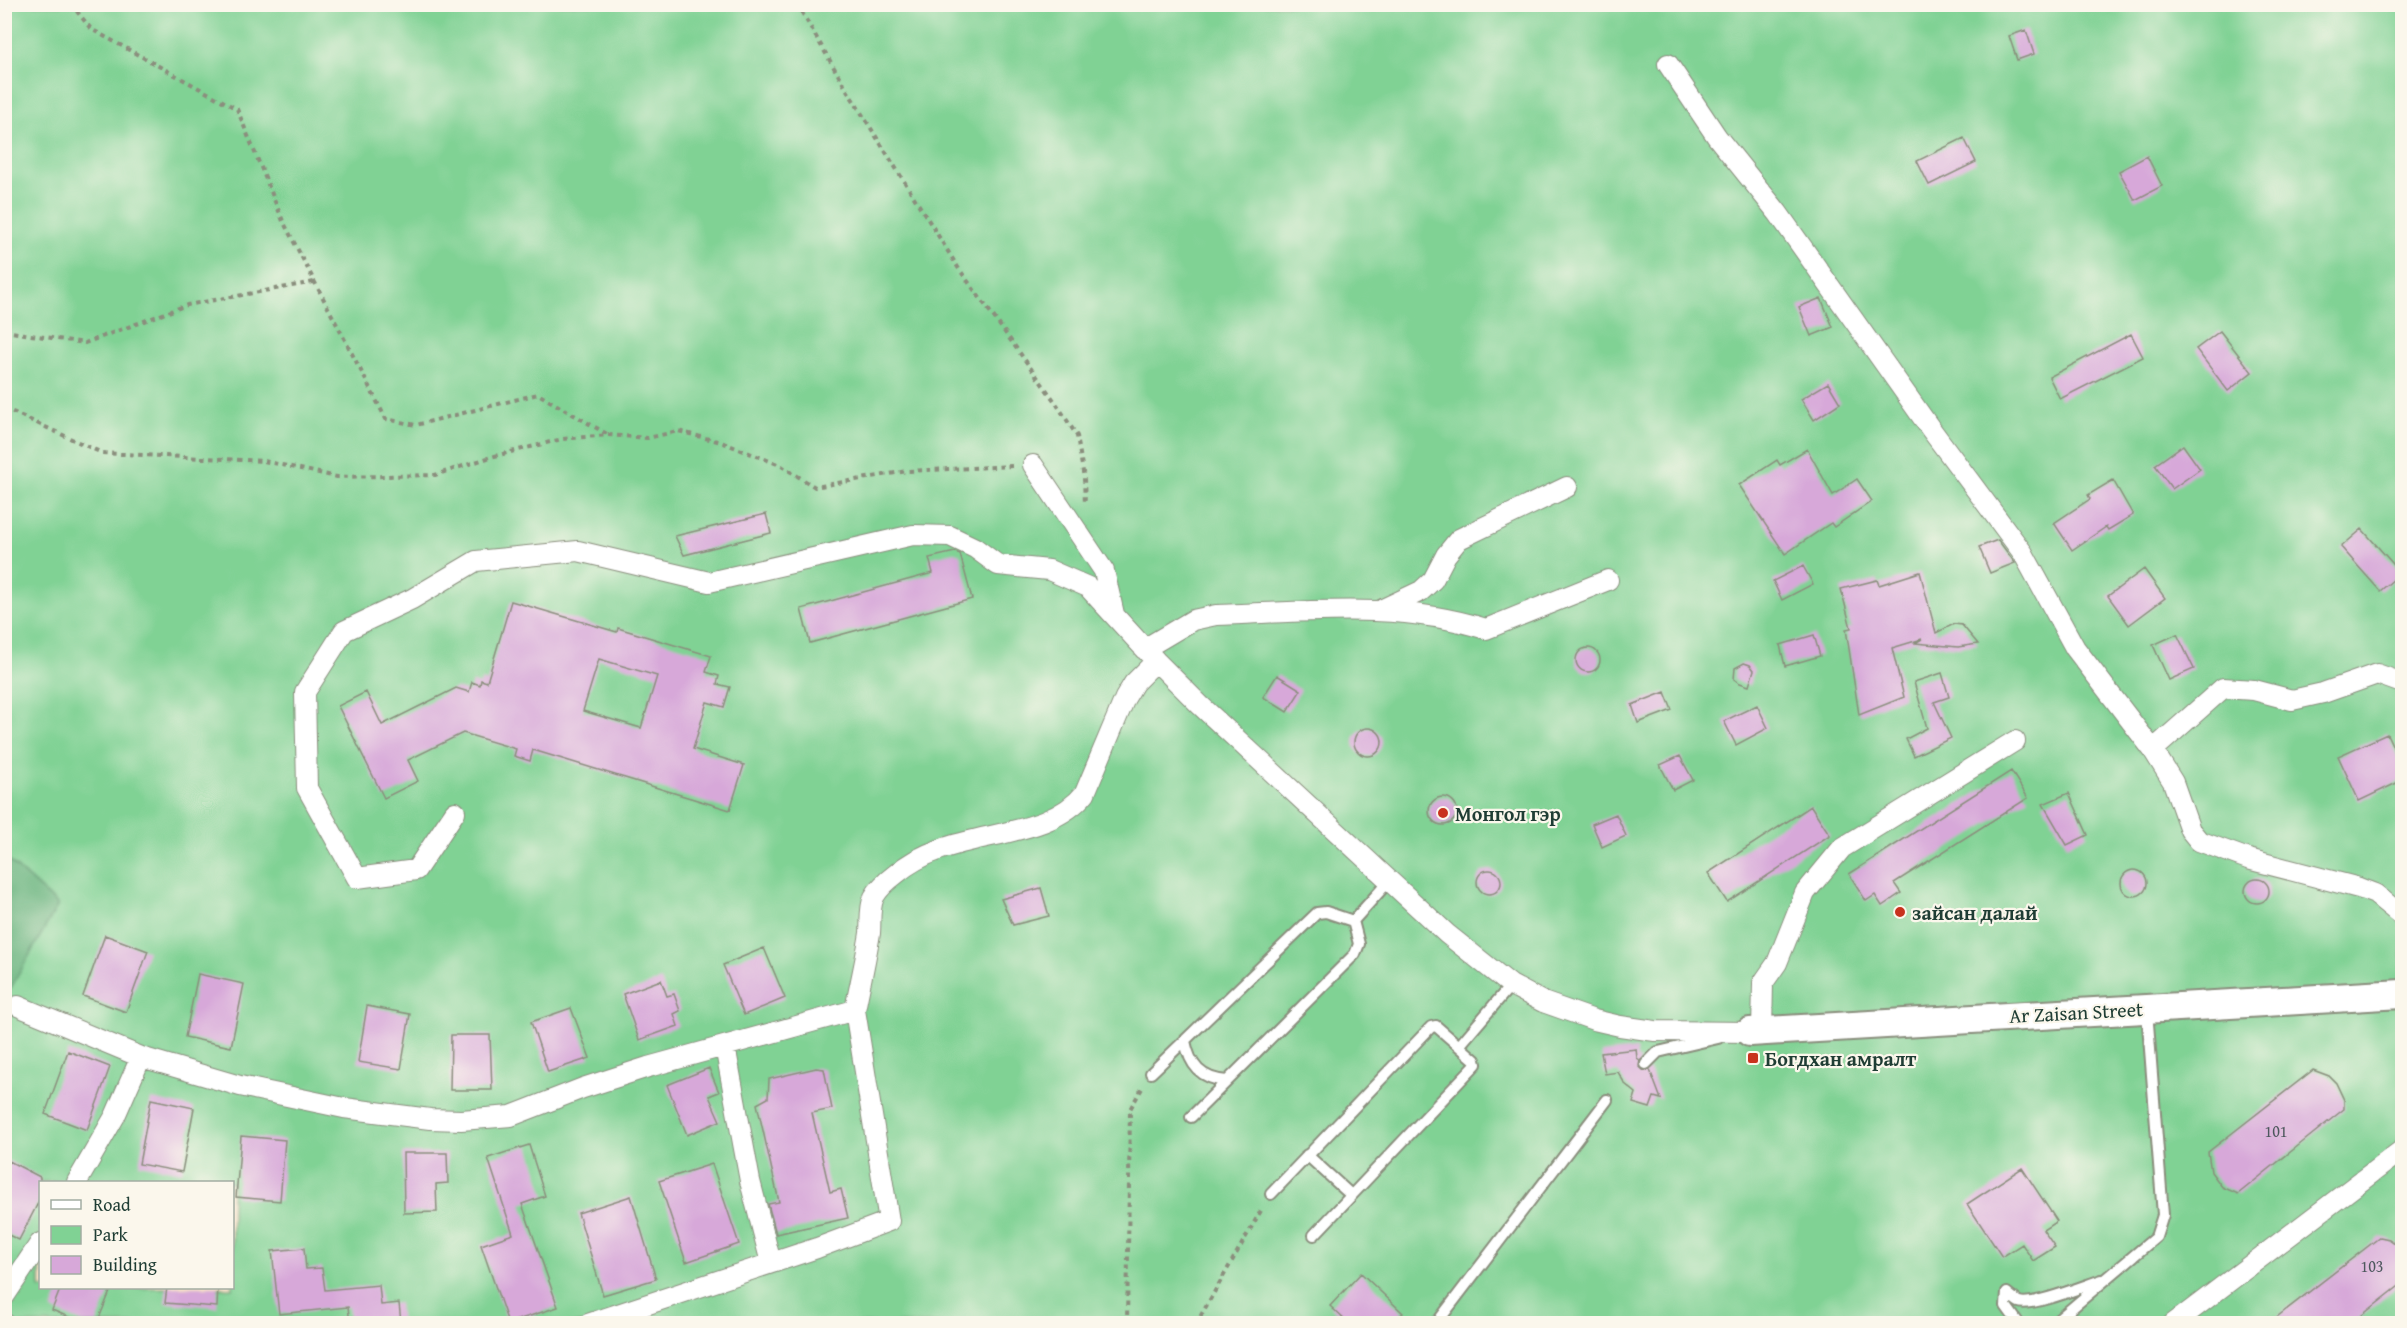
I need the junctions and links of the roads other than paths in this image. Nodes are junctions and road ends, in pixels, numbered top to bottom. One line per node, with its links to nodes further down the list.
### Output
1 (1668, 64): 10 (street)
2 (1033, 465): 6 (street)
3 (1567, 487): 5 (street)
4 (1608, 580): 5 (street)
5 (1383, 609): 7 (street)
6 (1114, 615): 7 (street); 11 (street)
7 (1150, 655): 12 (street); 19 (street)
8 (2403, 683): 10 (street)
9 (2014, 741): 20 (street)
10 (2152, 750): 13 (street)
11 (455, 812)
12 (1389, 881): 14 (lane); 15 (street)
13 (2403, 916)
14 (1353, 921): 21 (lane); 27 (lane)
15 (1511, 985): 20 (street); 23 (lane)
16 (2403, 994): 18 (street, Ar Zaisan Street)
17 (18, 1006): 24 (street)
18 (2147, 1007): 20 (street, Ar Zaisan Street); 38 (lane)
19 (855, 1010): 22 (street); 37 (street)
20 (1756, 1031): 25 (lane)
21 (1185, 1041): 26 (lane); 27 (lane)
22 (725, 1046): 24 (street); 37 (street)
23 (1459, 1046): 31 (lane); 34 (lane)
24 (141, 1057): 32 (street)
25 (1646, 1064)
26 (1151, 1073)
27 (1227, 1081): 29 (lane)
28 (1607, 1100): 41 (lane)
29 (1191, 1118)
30 (2403, 1150): 44 (street)
31 (1307, 1155): 33 (lane); 34 (lane)
32 (78, 1181)
33 (1271, 1194)
34 (1351, 1195): 35 (lane)
35 (1314, 1235)
36 (39, 1244): 39 (street)
37 (771, 1263): 40 (street)
38 (2108, 1278): 42 (lane); 43 (lane)
39 (4, 1297)
40 (588, 1323)
41 (1436, 1323)
42 (2019, 1323)
43 (2054, 1323)
44 (2173, 1323)

